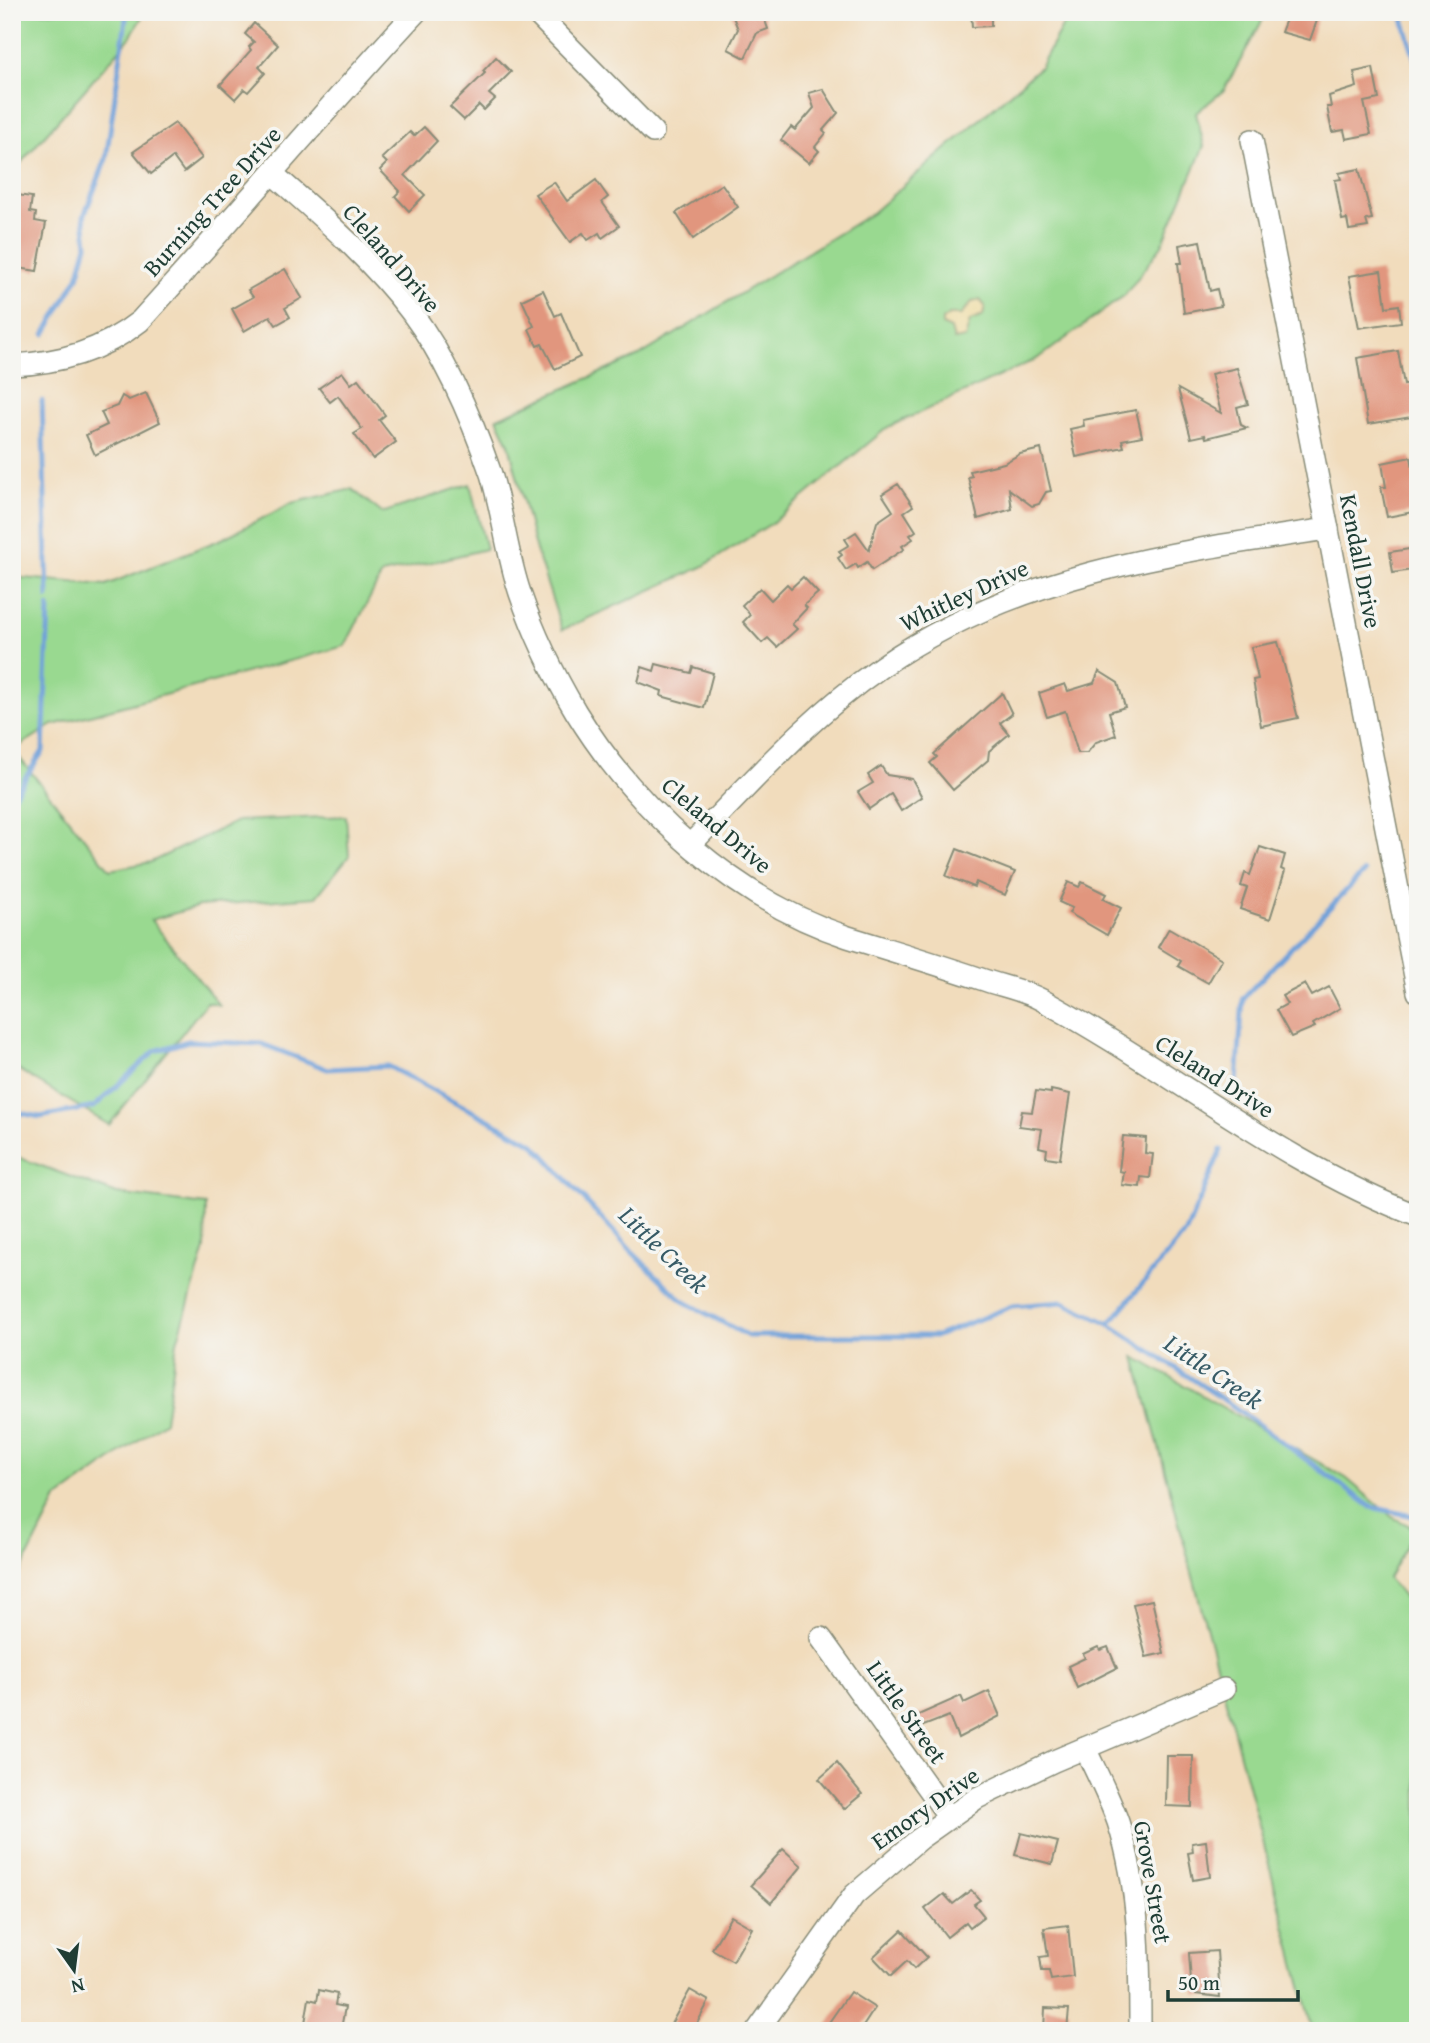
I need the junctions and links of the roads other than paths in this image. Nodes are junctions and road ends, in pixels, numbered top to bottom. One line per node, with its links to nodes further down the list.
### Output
1 (416, 12): 5 (street, Burning Tree Drive)
2 (536, 12): 3 (street)
3 (653, 132)
4 (1252, 139): 7 (street, Kendall Drive)
5 (273, 174): 6 (street, Burning Tree Drive); 8 (street, Cleland Drive)
6 (12, 365)
7 (1328, 529): 8 (street, Whitley Drive); 9 (street, Kendall Drive)
8 (691, 844): 10 (street, Cleland Drive)
9 (1418, 992)
10 (1418, 1216)
11 (821, 1638): 14 (street, Little Street)
12 (1224, 1689): 13 (street, Emory Drive)
13 (1085, 1748): 14 (street, Emory Drive); 16 (street, Grove Street)
14 (949, 1817): 15 (street, Emory Drive)
15 (757, 2031)
16 (1140, 2031)

